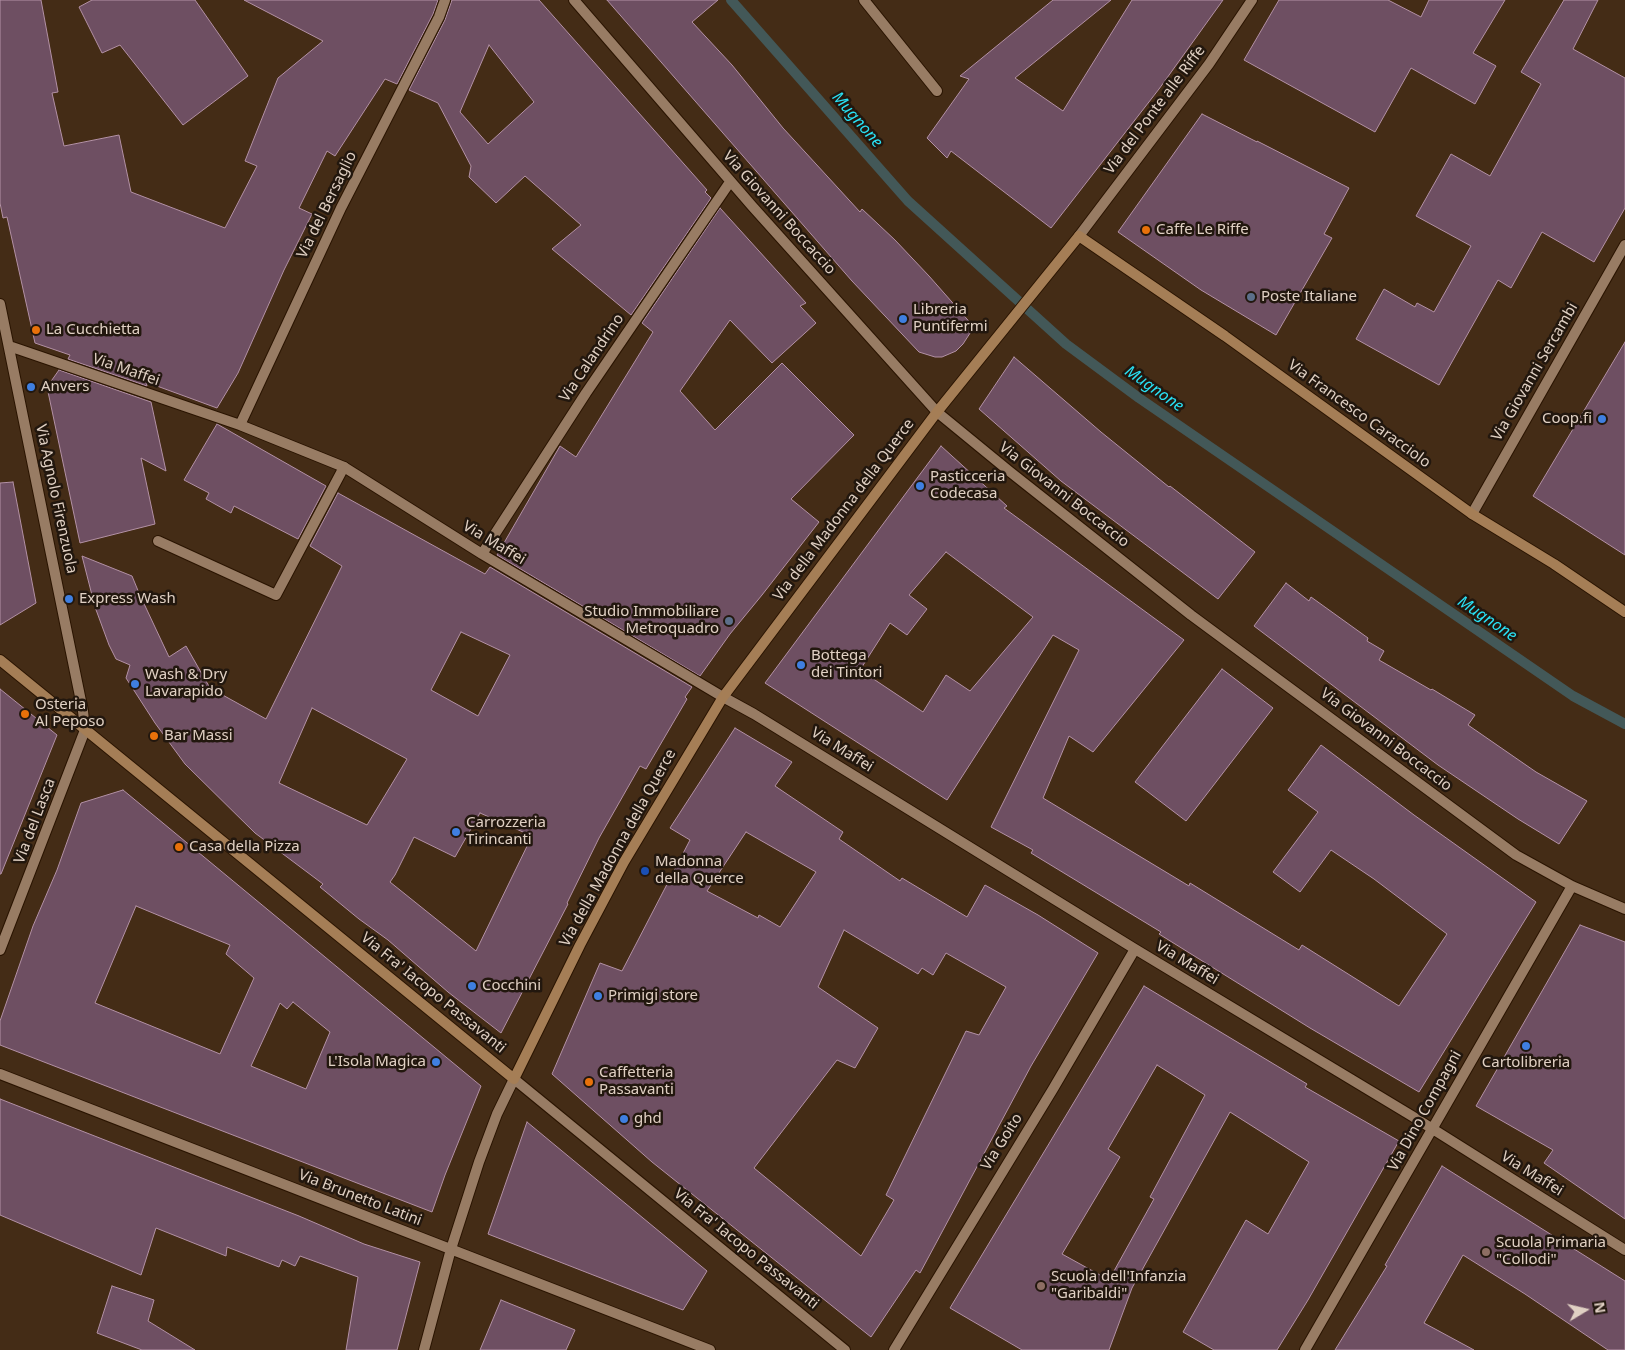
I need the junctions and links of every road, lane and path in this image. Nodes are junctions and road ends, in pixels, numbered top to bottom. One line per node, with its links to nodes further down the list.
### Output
1 (446, 0): 12 (street, Via del Bersaglio)
2 (574, 0): 6 (street, Via Giovanni Boccaccio)
3 (864, 0): 5 (street)
4 (1252, 0): 7 (street, Via del Ponte alle Riffe)
5 (937, 91)
6 (730, 182): 11 (street, Via Giovanni Boccaccio); 16 (street, Via Calandrino)
7 (1080, 236): 11 (street, Via della Madonna della Querce); 14 (street, Via Francesco Caracciolo)
8 (1625, 245): 14 (street, Via Giovanni Sercambi)
9 (0, 304): 10 (street, Via Agnolo Firenzuola)
10 (9, 346): 12 (street, Via Maffei); 20 (street, Via Agnolo Firenzuola)
11 (937, 412): 19 (street, Via della Madonna della Querce); 21 (street, Via Giovanni Boccaccio)
12 (240, 425): 13 (street, Via Maffei)
13 (344, 467): 15 (street); 16 (street, Via Maffei)
14 (1472, 514): 17 (street, Via Francesco Caracciolo)
15 (158, 541)
16 (482, 554): 19 (street, Via Maffei)
17 (1625, 612)
18 (0, 660): 20 (street, Via Fra' Iacopo Passavanti)
19 (723, 697): 23 (street, Via Maffei); 26 (street, Via della Madonna della Querce)
20 (85, 730): 24 (street, Via del Lasca); 26 (street, Via Fra' Iacopo Passavanti)
21 (1572, 886): 22 (street, Via Giovanni Boccaccio); 27 (street, Via Dino Compagni)
22 (1625, 909)
23 (1135, 949): 27 (street, Via Maffei); 33 (street, Via Goito)
24 (0, 950)
25 (0, 1074): 28 (street, Via Brunetto Latini)
26 (514, 1079): 28 (street, Via della Madonna della Querce); 32 (street, Via Fra' Iacopo Passavanti)
27 (1432, 1128): 29 (street, Via Maffei); 34 (street, Via Dino Compagni)
28 (451, 1249): 30 (street, Via della Madonna della Querce); 31 (street, Via Brunetto Latini)
29 (1625, 1250)
30 (424, 1350)
31 (710, 1350)
32 (845, 1350)
33 (894, 1350)
34 (1305, 1350)

